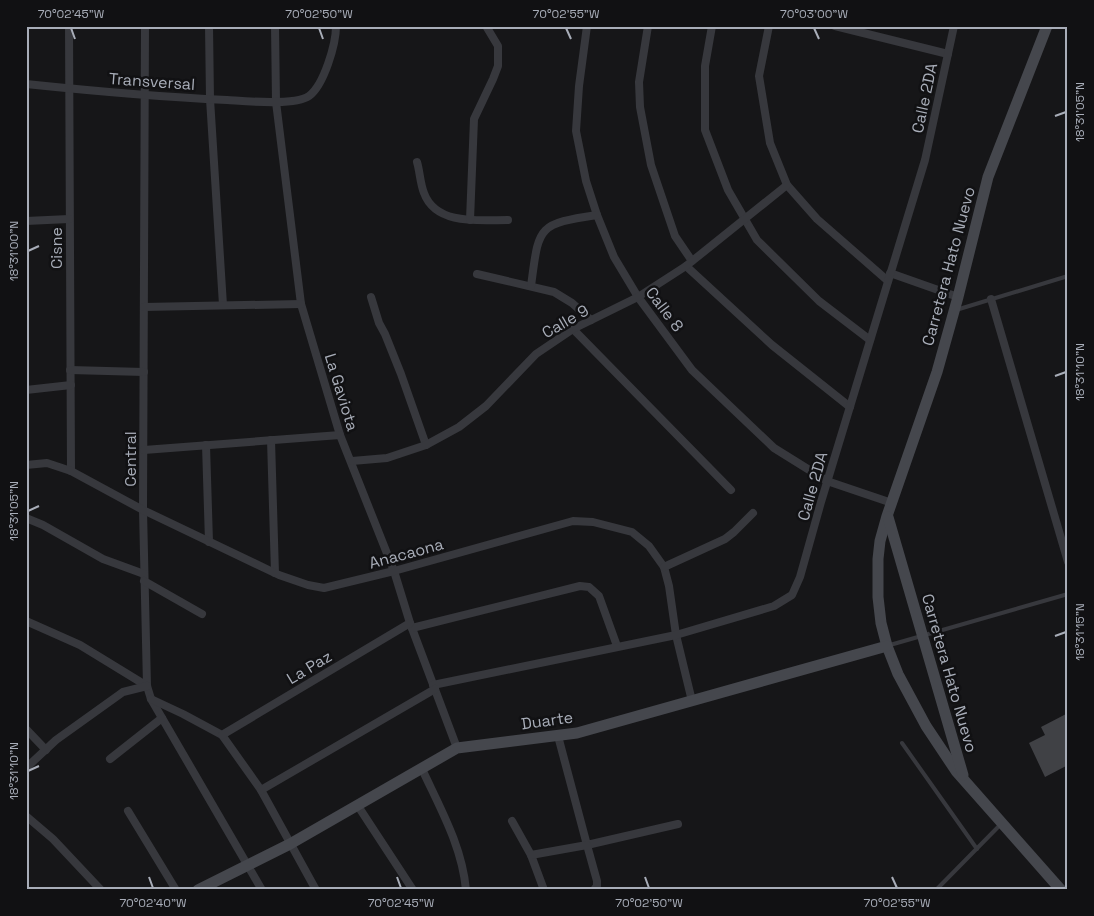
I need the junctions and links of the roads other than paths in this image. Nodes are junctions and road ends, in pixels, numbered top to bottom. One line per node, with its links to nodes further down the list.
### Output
1 (69, 26): 16 (street, Cisne)
2 (145, 26): 17 (street, Central)
3 (209, 26): 18 (street)
4 (275, 26): 19 (street, La Gaviota)
5 (336, 26): 19 (street, Transversal)
6 (486, 26): 25 (street)
7 (587, 26): 22 (street, Calle 8)
8 (648, 26): 28 (street)
9 (712, 26): 23 (street)
10 (769, 26): 21 (street)
11 (835, 26): 14 (street)
12 (954, 26): 14 (street, Calle 2DA)
13 (1047, 26): 35 (main road, Carretera Hato Nuevo)
14 (948, 54): 31 (street, Calle 2DA)
15 (26, 84): 16 (street, Transversal)
16 (69, 88): 17 (street, Transversal); 24 (street, Cisne)
17 (145, 96): 18 (street, Transversal); 39 (street, Central)
18 (210, 99): 19 (street, Transversal); 38 (street)
19 (276, 102): 37 (street, La Gaviota)
20 (417, 162): 25 (street)
21 (787, 185): 23 (street, Calle 9); 31 (street)
22 (597, 215): 32 (street); 34 (street, Calle 8)
23 (744, 218): 28 (street, Calle 9); 43 (street)
24 (69, 219): 27 (street); 44 (street, Cisne)
25 (470, 220): 26 (street)
26 (508, 220)
27 (26, 221)
28 (689, 264): 34 (street, Calle 9); 48 (street)
29 (476, 274): 32 (street)
30 (1068, 276): 36 (lane)
31 (889, 277): 35 (street); 43 (street, Calle 2DA)
32 (531, 286): 41 (street)
33 (371, 296): 52 (street)
34 (638, 297): 41 (street, Calle 9); 57 (street, Calle 8)
35 (958, 297): 40 (main road, Carretera Hato Nuevo)
36 (991, 299): 40 (lane); 65 (street)
37 (300, 304): 38 (street); 49 (street, La Gaviota)
38 (223, 305): 39 (street)
39 (144, 307): 45 (street, Central)
40 (954, 310): 59 (main road, Carretera Hato Nuevo)
41 (591, 320): 42 (street, Calle 9)
42 (573, 329): 52 (street, Calle 9); 58 (street)
43 (870, 340): 48 (street, Calle 2DA)
44 (70, 370): 45 (street); 46 (street, Cisne)
45 (144, 372): 53 (street, Central)
46 (71, 385): 47 (street); 56 (street, Cisne)
47 (26, 390)
48 (850, 406): 57 (street, Calle 2DA)
49 (340, 435): 50 (street); 54 (street, La Gaviota)
50 (271, 440): 51 (street); 68 (street)
51 (206, 445): 53 (street); 64 (street)
52 (426, 445): 54 (street, Calle 9)
53 (144, 450): 60 (street, Central)
54 (352, 461): 67 (street, La Gaviota)
55 (26, 465): 56 (street, Anacaona)
56 (71, 470): 60 (street, Anacaona)
57 (827, 481): 59 (street, Calle 8); 74 (street, Calle 2DA)
58 (731, 490)
59 (892, 503): 62 (main road, Carretera Hato Nuevo)
60 (143, 510): 64 (street, Anacaona); 69 (street, Central)
61 (753, 513): 66 (street)
62 (887, 516): 75 (main road, Carretera Hato Nuevo); 77 (main road, Carretera Hato Nuevo)
63 (26, 518): 69 (street)
64 (209, 542): 68 (street, Anacaona)
65 (1068, 562)
66 (664, 567): 67 (street, Anacaona); 74 (street, Anacaona)
67 (394, 571): 68 (street, Anacaona); 73 (street, La Gaviota)
68 (275, 573)
69 (144, 578): 71 (street); 78 (street, Central)
70 (1068, 594): 75 (lane, Duarte)
71 (202, 614)
72 (26, 621): 78 (street)
73 (411, 625): 76 (street, La Paz); 79 (street, La Gaviota); 84 (street, La Paz)
74 (676, 635): 76 (street, Calle 2DA); 81 (street, Anacaona)
75 (923, 635): 77 (lane, Duarte); 92 (main road, Carretera Hato Nuevo)
76 (617, 646): 79 (street, Calle 2DA)
77 (887, 646): 81 (main road, Duarte); 92 (main road, Carretera Hato Nuevo)
78 (147, 686): 80 (street, Central); 88 (street)
79 (434, 687): 87 (street, La Gaviota); 93 (street, Calle 2DA)
80 (151, 699): 82 (street, Central); 84 (street)
81 (692, 701): 85 (main road, Duarte)
82 (162, 718): 89 (street); 104 (street, Central)
83 (26, 729): 88 (street)
84 (222, 735): 93 (street)
85 (558, 736): 87 (main road, Duarte); 101 (street)
86 (902, 743): 102 (lane)
87 (457, 748): 91 (main road, Duarte)
88 (46, 750): 90 (street)
89 (110, 760)
90 (26, 768)
91 (422, 769): 94 (main road, Duarte); 111 (street)
92 (965, 782): 98 (main road, Carretera Hato Nuevo)
93 (261, 790): 100 (street)
94 (358, 806): 100 (main road, Duarte); 110 (street)
95 (128, 811): 106 (street)
96 (26, 816): 105 (street)
97 (512, 821): 103 (street)
98 (1002, 823): 102 (lane); 115 (main road, Carretera Hato Nuevo)
99 (678, 824): 101 (street)
100 (290, 844): 104 (main road, Duarte); 109 (street)
101 (587, 845): 103 (street); 113 (street)
102 (977, 849): 114 (lane)
103 (531, 855): 112 (street)
104 (248, 864): 107 (main road, Duarte); 108 (street, Central)
105 (101, 890)
106 (176, 890)
107 (198, 890)
108 (262, 890)
109 (316, 890)
110 (413, 890)
111 (466, 890)
112 (544, 890)
113 (594, 890)
114 (936, 890)
115 (1061, 890)

